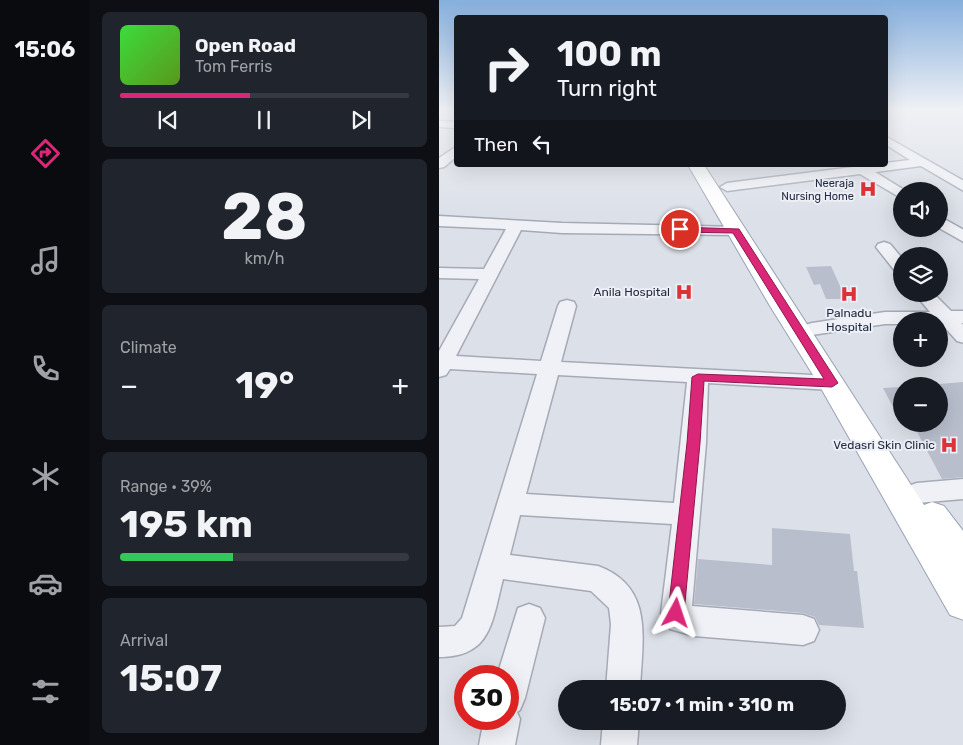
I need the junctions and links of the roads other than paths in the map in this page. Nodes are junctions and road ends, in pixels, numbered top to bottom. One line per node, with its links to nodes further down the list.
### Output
1 (893, 145): 5 (street)
2 (454, 151): 3 (street)
3 (439, 152)
4 (454, 152): 6 (street)
5 (923, 162): 9 (street); 10 (street)
6 (439, 164)
7 (697, 167): 16 (main road)
8 (713, 167): 11 (main road)
9 (864, 171): 11 (street); 12 (street)
10 (963, 187)
11 (727, 188): 25 (main road)
12 (893, 189)
13 (439, 221): 14 (street)
14 (517, 225): 16 (street); 21 (street)
15 (948, 227): 17 (street)
16 (736, 230): 30 (main road)
17 (963, 237)
18 (884, 247): 19 (street)
19 (893, 258)
20 (439, 273): 21 (street)
21 (490, 274): 27 (street)
22 (934, 302): 24 (street)
23 (567, 306): 28 (street)
24 (954, 318): 25 (street); 26 (street)
25 (812, 329): 32 (main road)
26 (963, 337)
27 (440, 364): 28 (street)
28 (551, 367): 29 (street); 33 (street)
29 (698, 377): 30 (street); 34 (street)
30 (832, 383): 37 (main road)
31 (963, 489): 32 (street)
32 (917, 493): 35 (main road)
33 (510, 504): 34 (street); 36 (street)
34 (686, 514): 39 (street)
35 (963, 563)
36 (492, 565): 40 (street); 42 (street)
37 (963, 602)
38 (529, 618): 41 (street)
39 (803, 630)
40 (439, 642)
41 (517, 665)
42 (624, 680)
43 (500, 730): 45 (street)
44 (620, 730): 46 (street)
45 (497, 745)
46 (619, 745)

